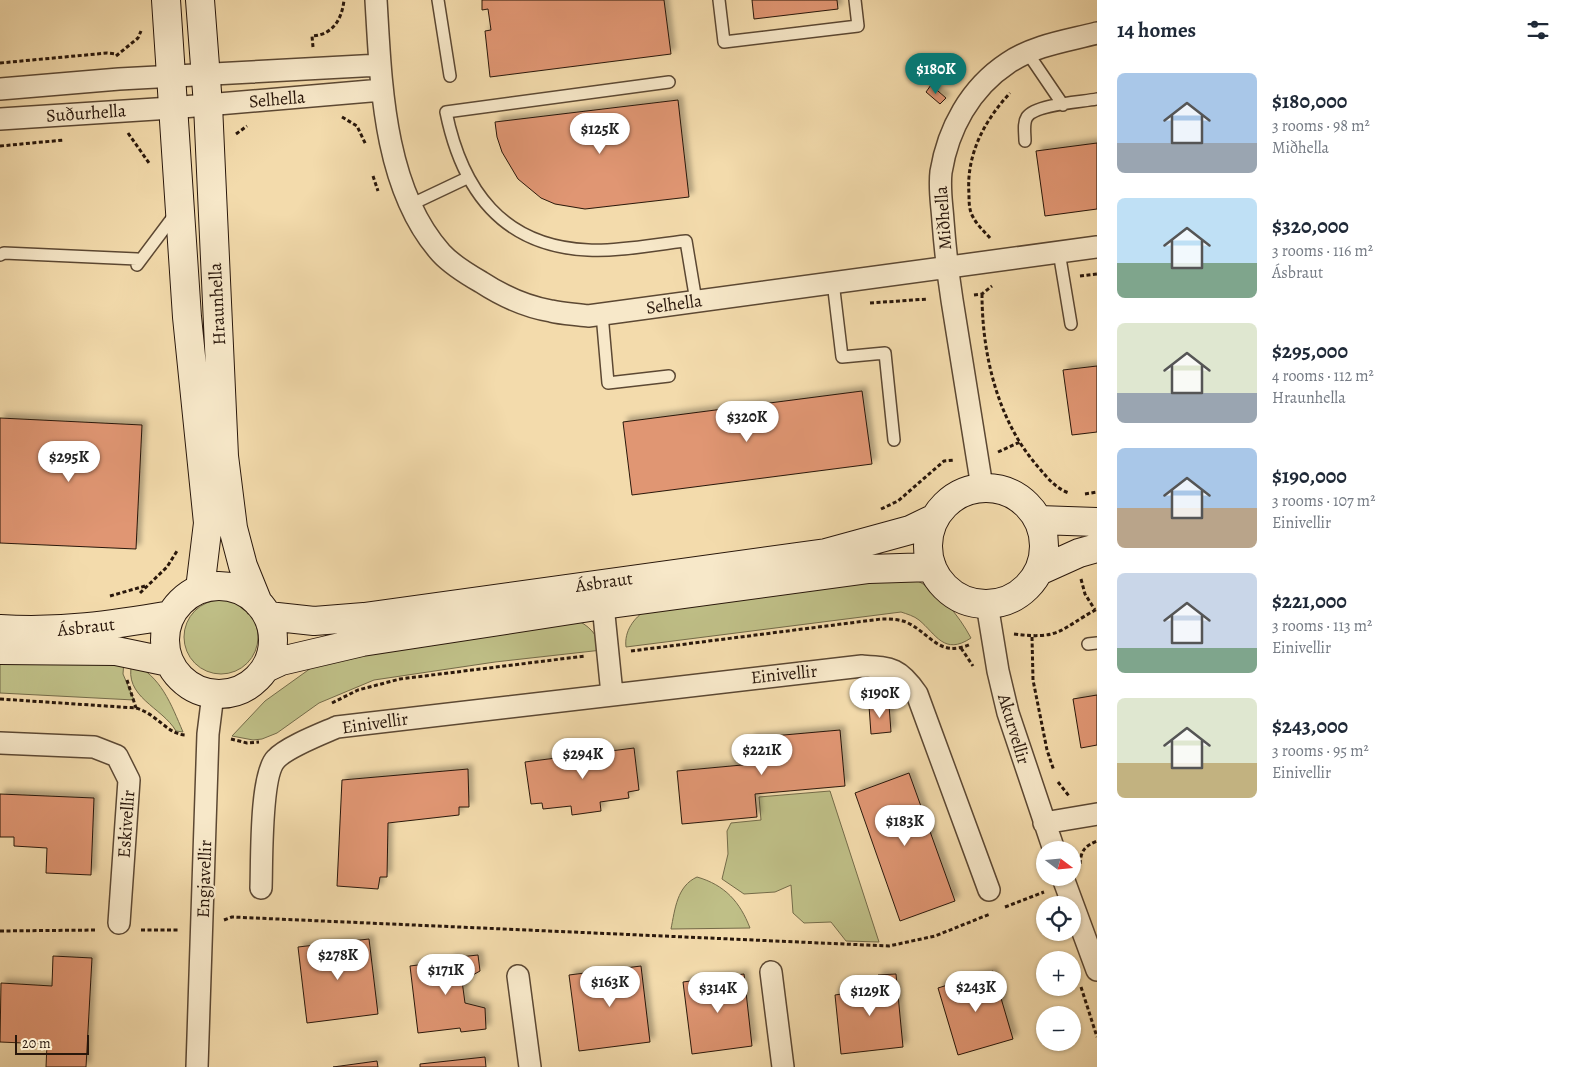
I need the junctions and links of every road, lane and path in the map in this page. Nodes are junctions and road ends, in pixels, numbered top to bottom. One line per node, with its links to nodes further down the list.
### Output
1 (166, 0): 17 (street, Hraunhella)
2 (200, 0): 16 (street, Hraunhella)
3 (344, 0): 10 (path)
4 (376, 0): 14 (street, Selhella)
5 (438, 0): 18 (lane)
6 (719, 0): 7 (lane)
7 (855, 0)
8 (143, 21): 12 (path)
9 (1097, 33): 11 (street, Miðhella)
10 (312, 36)
11 (1027, 52): 15 (lane); 38 (street, Miðhella)
12 (116, 54): 13 (path); 19 (path)
13 (0, 63)
14 (380, 65): 16 (street, Selhella); 22 (street, Selhella)
15 (1041, 72): 24 (lane); 37 (path)
16 (206, 74): 17 (street, Selhella); 25 (street, Hraunhella)
17 (169, 76): 19 (street, Suðurhella); 26 (street, Hraunhella)
18 (450, 76)
19 (119, 79): 21 (street, Suðurhella)
20 (668, 82): 31 (lane)
21 (0, 89)
22 (382, 90): 25 (street, Selhella); 32 (street, Selhella)
23 (1097, 99): 24 (lane)
24 (1063, 104): 29 (lane)
25 (208, 105): 26 (street, Selhella); 61 (street, Hraunhella)
26 (172, 108): 27 (street, Suðurhella); 33 (street, Hraunhella)
27 (122, 111): 28 (street, Suðurhella); 30 (path)
28 (0, 119)
29 (1025, 141)
30 (151, 168)
31 (467, 178): 32 (lane); 41 (lane)
32 (410, 205): 42 (street, Selhella)
33 (179, 209): 36 (lane); 55 (street, Hraunhella)
34 (1097, 247): 35 (street, Selhella)
35 (1059, 252): 37 (street, Selhella); 43 (lane)
36 (1, 256)
37 (993, 260): 38 (street, Selhella)
38 (947, 266): 39 (street, Selhella); 47 (street, Miðhella)
39 (833, 282): 41 (street, Selhella); 45 (lane)
40 (982, 294): 46 (path)
41 (696, 302): 42 (street, Selhella)
42 (602, 314): 44 (lane)
43 (1071, 324)
44 (669, 376)
45 (894, 440)
46 (1020, 442): 47 (path); 52 (path)
47 (977, 458): 48 (street, Miðhella); 49 (path)
48 (982, 487): 50 (street); 51 (street)
49 (872, 514)
50 (934, 518): 56 (street); 61 (street, Ásbraut)
51 (1039, 520): 52 (street); 57 (street)
52 (1070, 522): 53 (street)
53 (1097, 522)
54 (1086, 552): 57 (street); 62 (path)
55 (204, 554): 58 (street, Hraunhella); 64 (path)
56 (932, 566): 59 (street); 60 (street, Ásbraut)
57 (1039, 571): 59 (street)
58 (200, 589): 61 (street); 63 (street)
59 (987, 604): 66 (street, Akurvellir)
60 (603, 605): 70 (street); 72 (street, Ásbraut)
61 (263, 610): 72 (street)
62 (1096, 610): 67 (path)
63 (170, 614): 64 (street, Ásbraut); 71 (street)
64 (133, 622): 65 (street, Ásbraut)
65 (0, 629)
66 (992, 634): 67 (path); 70 (path); 83 (street, Akurvellir)
67 (1032, 637): 81 (path)
68 (0, 650): 69 (street, Ásbraut)
69 (128, 653): 71 (street, Ásbraut); 77 (path)
70 (608, 654): 74 (street); 76 (path)
71 (169, 662): 73 (street)
72 (266, 668): 73 (street)
73 (213, 694): 78 (street, Engjavellir)
74 (612, 694): 87 (street, Einivellir); 88 (street, Einivellir)
75 (0, 699): 77 (path)
76 (330, 704)
77 (136, 708): 78 (path)
78 (208, 734): 79 (path); 90 (street, Engjavellir)
79 (268, 741)
80 (0, 743): 89 (street, Eskivellir)
81 (1078, 794)
82 (1097, 814): 83 (street)
83 (1044, 823): 84 (street, Akurvellir)
84 (1051, 841)
85 (1051, 886): 90 (path)
86 (1057, 886): 93 (street)
87 (261, 888)
88 (989, 890)
89 (120, 928): 90 (path); 91 (path)
90 (202, 930): 96 (street, Engjavellir)
91 (0, 931)
92 (771, 972): 98 (street)
93 (1088, 975): 95 (path)
94 (518, 976): 97 (street)
95 (1097, 1037)
96 (197, 1066)
97 (530, 1067)
98 (783, 1067)

